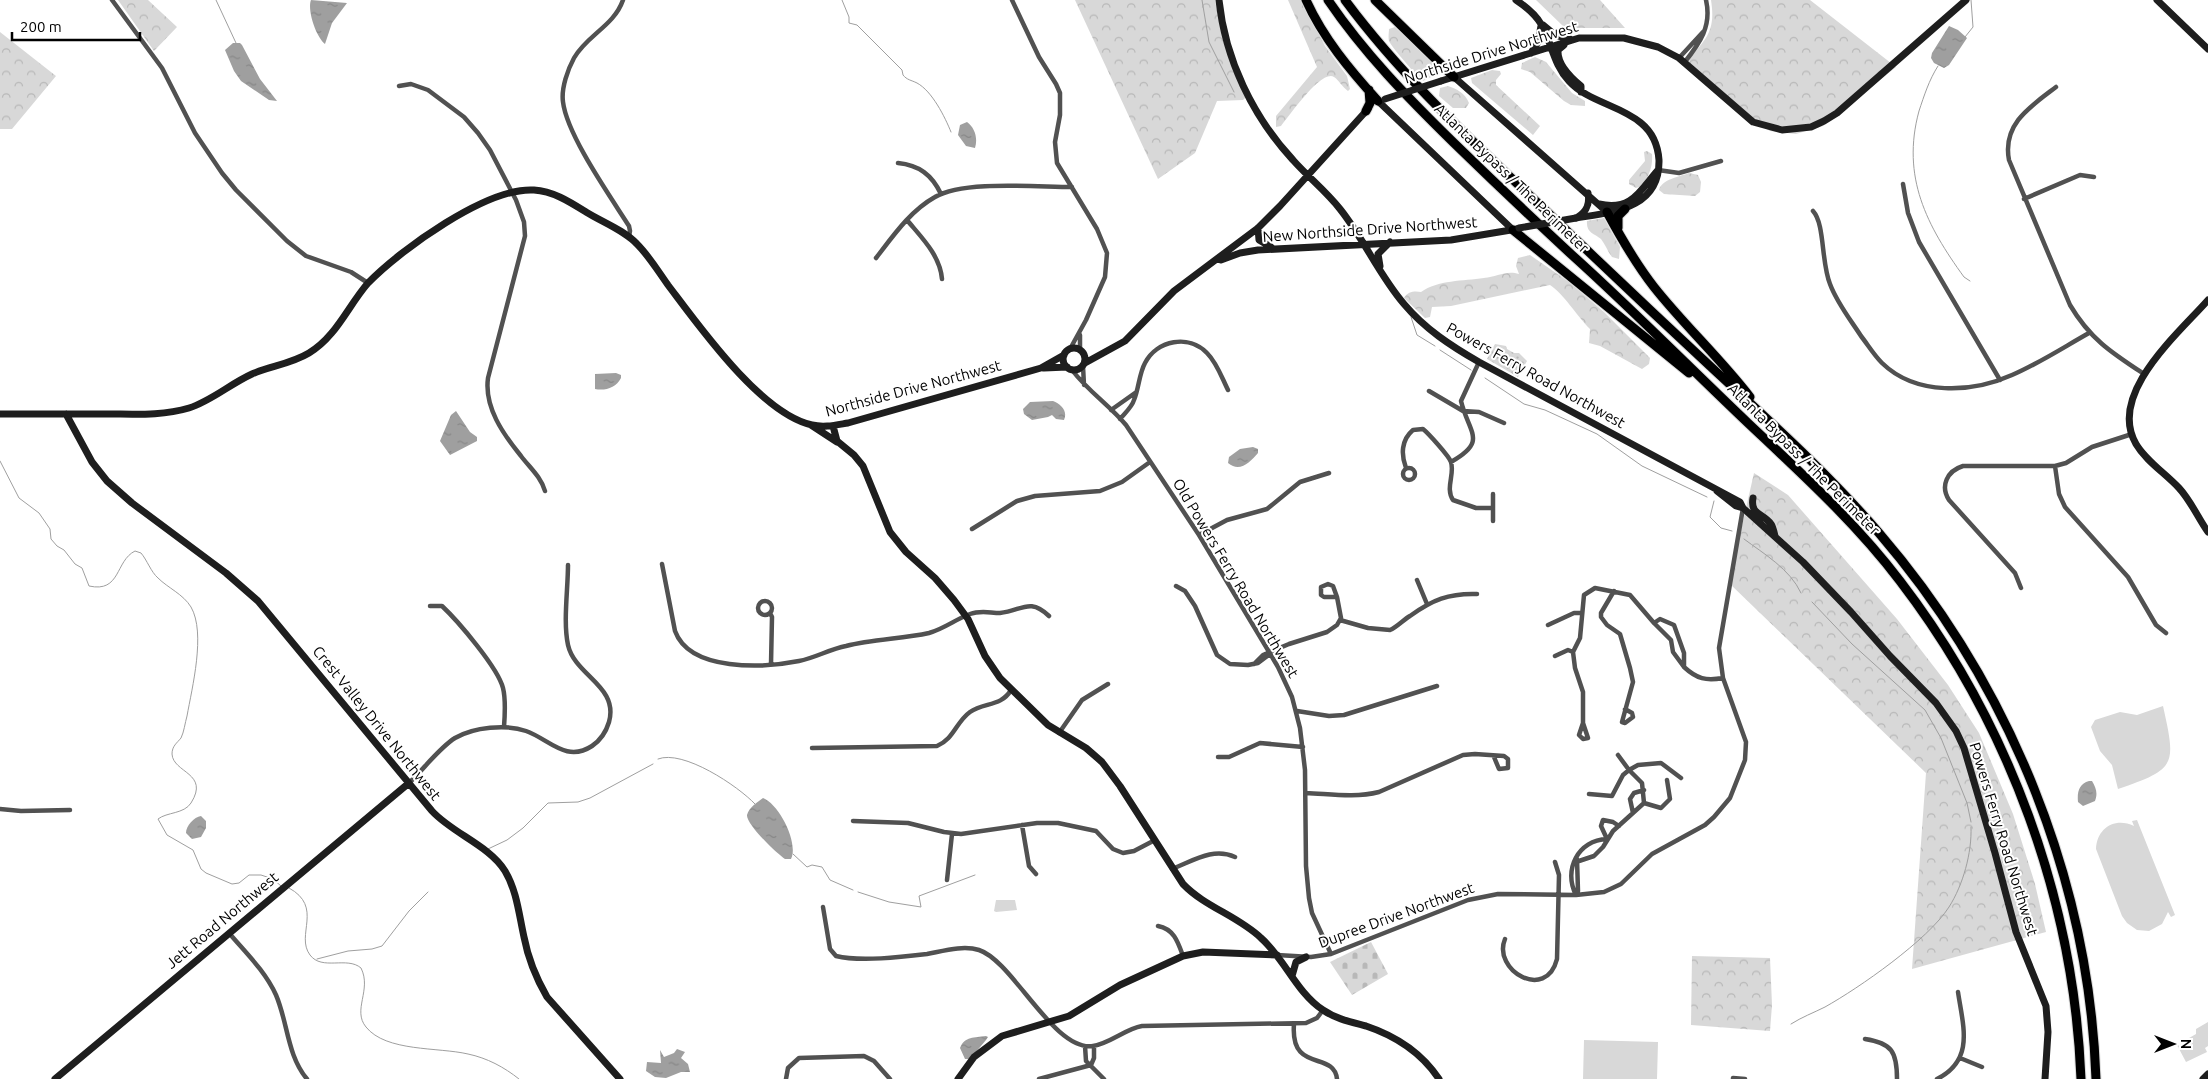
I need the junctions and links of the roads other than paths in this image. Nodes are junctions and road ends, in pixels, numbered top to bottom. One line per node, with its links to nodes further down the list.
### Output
1 (112, 0): 54 (street)
2 (623, 0): 46 (street)
3 (1012, 0): 32 (street)
4 (1219, 0): 29 (street, Powers Ferry Road Northwest)
5 (1306, 0): 22 (highway)
6 (1328, 0): 80 (highway, Atlanta Bypass / The Perimeter)
7 (1345, 0): 76 (highway, Atlanta Bypass / The Perimeter)
8 (1374, 0): 19 (highway)
9 (1516, 0): 13 (street)
10 (1706, 0): 18 (street)
11 (1966, 0): 18 (street, Northside Drive Northwest)
12 (2157, 0): 16 (street)
13 (1540, 23): 14 (street); 15 (street, New Northside Drive Northwest); 17 (street)
14 (1573, 40): 15 (street, Northside Drive Northwest); 18 (street, Northside Drive Northwest); 23 (street)
15 (1550, 47): 17 (street, Northside Drive Northwest); 23 (street, New Northside Drive Northwest)
16 (2208, 50)
17 (1530, 54): 19 (street, Northside Drive Northwest)
18 (1682, 61)
19 (1454, 78): 24 (street, Northside Drive Northwest, bridge); 34 (street)
20 (399, 86): 33 (street)
21 (2056, 87): 36 (street)
22 (1368, 90): 24 (highway); 25 (highway)
23 (1581, 92): 28 (street, New Northside Drive Northwest)
24 (1382, 100): 25 (street, Northside Drive Northwest); 44 (street)
25 (1366, 111): 29 (street, Northside Drive Northwest)
26 (1721, 161): 28 (street)
27 (898, 164): 35 (street)
28 (1658, 170): 37 (street); 38 (street, New Northside Drive Northwest)
29 (1308, 176): 43 (street, Northside Drive Northwest); 48 (street, Powers Ferry Road Northwest)
30 (2094, 177): 36 (street)
31 (1903, 184): 67 (street)
32 (1072, 188): 35 (street); 56 (street)
33 (512, 192): 46 (street, Northside Drive Northwest); 54 (street, Northside Drive Northwest); 90 (street)
34 (1588, 193): 37 (street); 41 (street)
35 (941, 194): 42 (street)
36 (2024, 199): 57 (street)
37 (1599, 204): 40 (street)
38 (1625, 209): 40 (street, New Northside Drive Northwest); 45 (highway)
39 (1813, 210): 67 (street)
40 (1607, 212): 41 (street, New Northside Drive Northwest); 45 (highway)
41 (1576, 218): 44 (street, New Northside Drive Northwest, bridge)
42 (907, 220): 50 (street); 53 (street)
43 (1258, 228): 49 (street); 51 (street, Northside Drive Northwest)
44 (1516, 229): 47 (street, New Northside Drive Northwest); 80 (highway)
45 (1620, 236): 76 (highway)
46 (629, 237): 81 (street, Northside Drive Northwest)
47 (1390, 242): 48 (street, New Northside Drive Northwest); 52 (street)
48 (1363, 243): 49 (street, New Northside Drive Northwest); 52 (street, Powers Ferry Road Northwest)
49 (1276, 248): 51 (street, New Northside Drive Northwest)
50 (876, 258)
51 (1211, 264): 59 (street, Northside Drive Northwest)
52 (1380, 270): 62 (street, Powers Ferry Road Northwest)
53 (942, 279)
54 (368, 283): 75 (street, Northside Drive Northwest)
55 (2208, 300): 66 (street)
56 (1081, 329): 58 (street); 60 (street)
57 (2089, 334): 66 (street); 67 (street)
58 (1070, 349): 60 (street); 61 (street)
59 (1110, 349): 60 (street, Northside Drive Northwest); 63 (street, Northside Drive Northwest)
60 (1082, 351): 63 (street)
61 (1064, 355): 64 (street, Northside Drive Northwest); 65 (street)
62 (1479, 362): 73 (street); 94 (street, Powers Ferry Road Northwest)
63 (1084, 364): 65 (street); 68 (street)
64 (1041, 368): 65 (street, Northside Drive Northwest); 79 (street, Northside Drive Northwest)
65 (1069, 369): 68 (street, Old Powers Ferry Road Northwest)
66 (2144, 374): 83 (street)
67 (2000, 380)
68 (1084, 387): 72 (street, Old Powers Ferry Road Northwest)
69 (1228, 390): 71 (street)
70 (1429, 390): 73 (street)
71 (1136, 393): 72 (street); 77 (street)
72 (1111, 410): 77 (street, Old Powers Ferry Road Northwest)
73 (1463, 411): 78 (street); 86 (street)
74 (0, 414): 75 (street, Northside Drive Northwest)
75 (66, 414): 140 (street, Crest Valley Drive Northwest)
76 (1765, 417): 201 (highway, Atlanta Bypass / The Perimeter)
77 (1120, 419): 85 (street, Old Powers Ferry Road Northwest)
78 (1504, 423)
79 (843, 424): 82 (street, Northside Drive Northwest); 84 (street)
80 (1749, 424): 200 (highway, Atlanta Bypass / The Perimeter)
81 (810, 425): 82 (street, Northside Drive Northwest); 84 (street)
82 (832, 426): 84 (street)
83 (2132, 434): 87 (street); 97 (street)
84 (839, 443): 112 (street)
85 (1150, 462): 96 (street); 98 (street, Old Powers Ferry Road Northwest)
86 (1451, 462): 88 (street); 93 (street)
87 (2055, 466): 104 (street); 117 (street)
88 (1406, 468)
89 (1329, 473): 98 (street)
90 (545, 491)
91 (1494, 494): 93 (street)
92 (1753, 498): 99 (street)
93 (1494, 508): 95 (street)
94 (1743, 508): 99 (street, Powers Ferry Road Northwest); 123 (street, Dupree Drive Northwest)
95 (1493, 521)
96 (972, 529)
97 (2208, 532)
98 (1199, 534): 119 (street, Old Powers Ferry Road Northwest)
99 (1776, 536): 199 (street, Powers Ferry Road Northwest)
100 (662, 564): 121 (street)
101 (568, 565): 130 (street)
102 (1417, 580): 108 (street)
103 (1176, 586): 119 (street)
104 (2021, 588)
105 (1614, 591): 111 (street); 115 (street); 127 (street)
106 (1477, 594): 108 (street)
107 (1337, 597): 114 (street)
108 (1427, 604): 114 (street)
109 (430, 606): 130 (street)
110 (770, 613): 121 (street)
111 (1582, 613): 116 (street); 118 (street)
112 (966, 616): 113 (street); 121 (street); 126 (street)
113 (1049, 616)
114 (1340, 620): 119 (street)
115 (1654, 623): 122 (street); 122 (street)
116 (1548, 625)
117 (2166, 633)
118 (1573, 652): 120 (street); 129 (street)
119 (1270, 654): 128 (street, Old Powers Ferry Road Northwest)
120 (1555, 656)
121 (771, 664)
122 (1684, 667): 123 (street)
123 (1723, 678): 162 (street, Dupree Drive Northwest)
124 (1108, 684): 131 (street)
125 (1437, 686): 128 (street)
126 (1011, 690): 131 (street); 133 (street)
127 (1625, 709): 127 (street)
128 (1297, 710): 132 (street, Old Powers Ferry Road Northwest)
129 (1584, 723)
130 (504, 727): 140 (street)
131 (1059, 733): 153 (street)
132 (1303, 747): 135 (street); 142 (street, Old Powers Ferry Road Northwest)
133 (812, 748)
134 (1618, 755): 137 (street)
135 (1218, 757)
136 (1494, 757): 142 (street)
137 (1629, 770): 138 (street); 141 (street); 143 (street)
138 (1681, 778)
139 (1667, 780): 144 (street)
140 (409, 783): 165 (street, Jett Road Northwest); 188 (street, Crest Valley Drive Northwest)
141 (1644, 790): 144 (street); 147 (street)
142 (1306, 793): 169 (street, Old Powers Ferry Road Northwest)
143 (1589, 794)
144 (1644, 803): 147 (street)
145 (0, 809): 146 (street)
146 (70, 810)
147 (1633, 813): 150 (street)
148 (853, 821): 151 (street)
149 (1022, 825): 151 (street); 153 (street); 159 (street)
150 (1618, 826): 152 (street); 152 (street)
151 (952, 834): 160 (street)
152 (1607, 838): 154 (street); 156 (street)
153 (1155, 840): 158 (street)
154 (1575, 856): 156 (street); 162 (street)
155 (1235, 858): 158 (street)
156 (1579, 861): 162 (street)
157 (1555, 862): 161 (street)
158 (1172, 870): 166 (street)
159 (1036, 874)
160 (947, 880)
161 (1559, 895): 162 (street, Dupree Drive Northwest); 167 (street); 169 (street, Dupree Drive Northwest)
162 (1576, 895)
163 (823, 907): 176 (street)
164 (1158, 926): 171 (street)
165 (228, 932): 186 (street, Jett Road Northwest); 187 (street)
166 (1263, 939): 168 (street); 170 (street)
167 (1505, 939)
168 (1256, 954): 170 (street); 171 (street)
169 (1331, 954): 172 (street, Dupree Drive Northwest)
170 (1277, 955): 172 (street, Dupree Drive Northwest); 173 (street)
171 (1183, 956): 176 (street)
172 (1306, 957): 173 (street)
173 (1294, 979): 175 (street)
174 (1958, 992): 181 (street)
175 (1323, 1010): 177 (street); 195 (street)
176 (1049, 1022): 179 (street); 191 (street)
177 (1294, 1024): 180 (street); 194 (street)
178 (1865, 1039): 197 (street)
179 (1085, 1046): 180 (street); 182 (street)
180 (1094, 1046): 182 (street)
181 (1960, 1058): 183 (street); 198 (street)
182 (1091, 1065): 192 (street); 193 (street)
183 (1982, 1067)
184 (2208, 1074): 202 (street)
185 (1733, 1078): 196 (street)
186 (55, 1079)
187 (307, 1079)
188 (620, 1079)
189 (786, 1079): 190 (street)
190 (890, 1079)
191 (958, 1079)
192 (1039, 1079)
193 (1104, 1079)
194 (1337, 1079)
195 (1438, 1079)
196 (1745, 1079)
197 (1897, 1079)
198 (1937, 1079)
199 (2045, 1079)
200 (2081, 1079)
201 (2096, 1079)
202 (2203, 1079)

